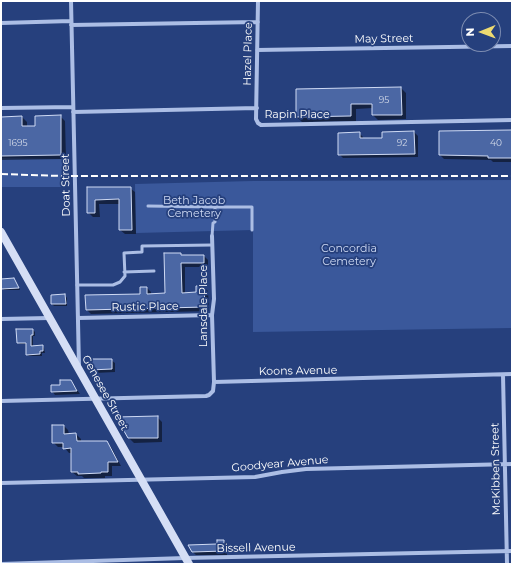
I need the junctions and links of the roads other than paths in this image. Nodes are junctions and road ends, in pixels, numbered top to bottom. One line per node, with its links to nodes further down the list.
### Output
1 (71, 1): 5 (street, Doat Street)
2 (258, 1): 3 (street, Hazel Place)
3 (258, 22): 5 (street); 7 (street, Hazel Place)
4 (1, 23): 5 (street)
5 (71, 23): 10 (street, Doat Street)
6 (512, 46): 7 (street, May Street)
7 (257, 50): 9 (street, Hazel Place)
8 (1, 108): 10 (street, Rapin Place)
9 (257, 108): 10 (street, Rapin Place); 11 (street, Rapin Place)
10 (73, 109): 20 (street, Doat Street)
11 (512, 120)
12 (148, 206): 13 (lane)
13 (215, 207): 14 (lane); 16 (lane, Lansdale Place)
14 (252, 230)
15 (2, 235): 22 (main road, Genesee Street)
16 (212, 236): 17 (street, Lansdale Place)
17 (212, 245): 19 (lane); 21 (street, Lansdale Place)
18 (154, 271): 19 (lane)
19 (124, 272): 20 (lane)
20 (77, 285): 23 (street, Doat Street)
21 (212, 315): 23 (street, Rustic Place); 28 (street, Lansdale Place)
22 (50, 318): 24 (street); 25 (main road, Genesee Street)
23 (78, 318): 25 (street, Doat Street)
24 (1, 319)
25 (79, 369): 29 (main road, Genesee Street)
26 (512, 374): 27 (street, Koons Avenue)
27 (503, 375): 28 (street, Koons Avenue); 31 (street, McKibben Street)
28 (214, 382): 29 (street)
29 (95, 398): 30 (street); 33 (main road, Genesee Street)
30 (1, 400)
31 (504, 464): 32 (street, Goodyear Avenue); 33 (street, Goodyear Avenue); 35 (street, McKibben Street)
32 (512, 464)
33 (141, 480): 34 (street, Goodyear Avenue); 37 (main road, Genesee Street)
34 (1, 483)
35 (507, 551): 36 (street, Bissell Avenue); 37 (street, Bissell Avenue); 39 (street, McKibben Street)
36 (512, 551)
37 (187, 561): 38 (street, Bissell Avenue)
38 (1, 564)
39 (507, 564)

